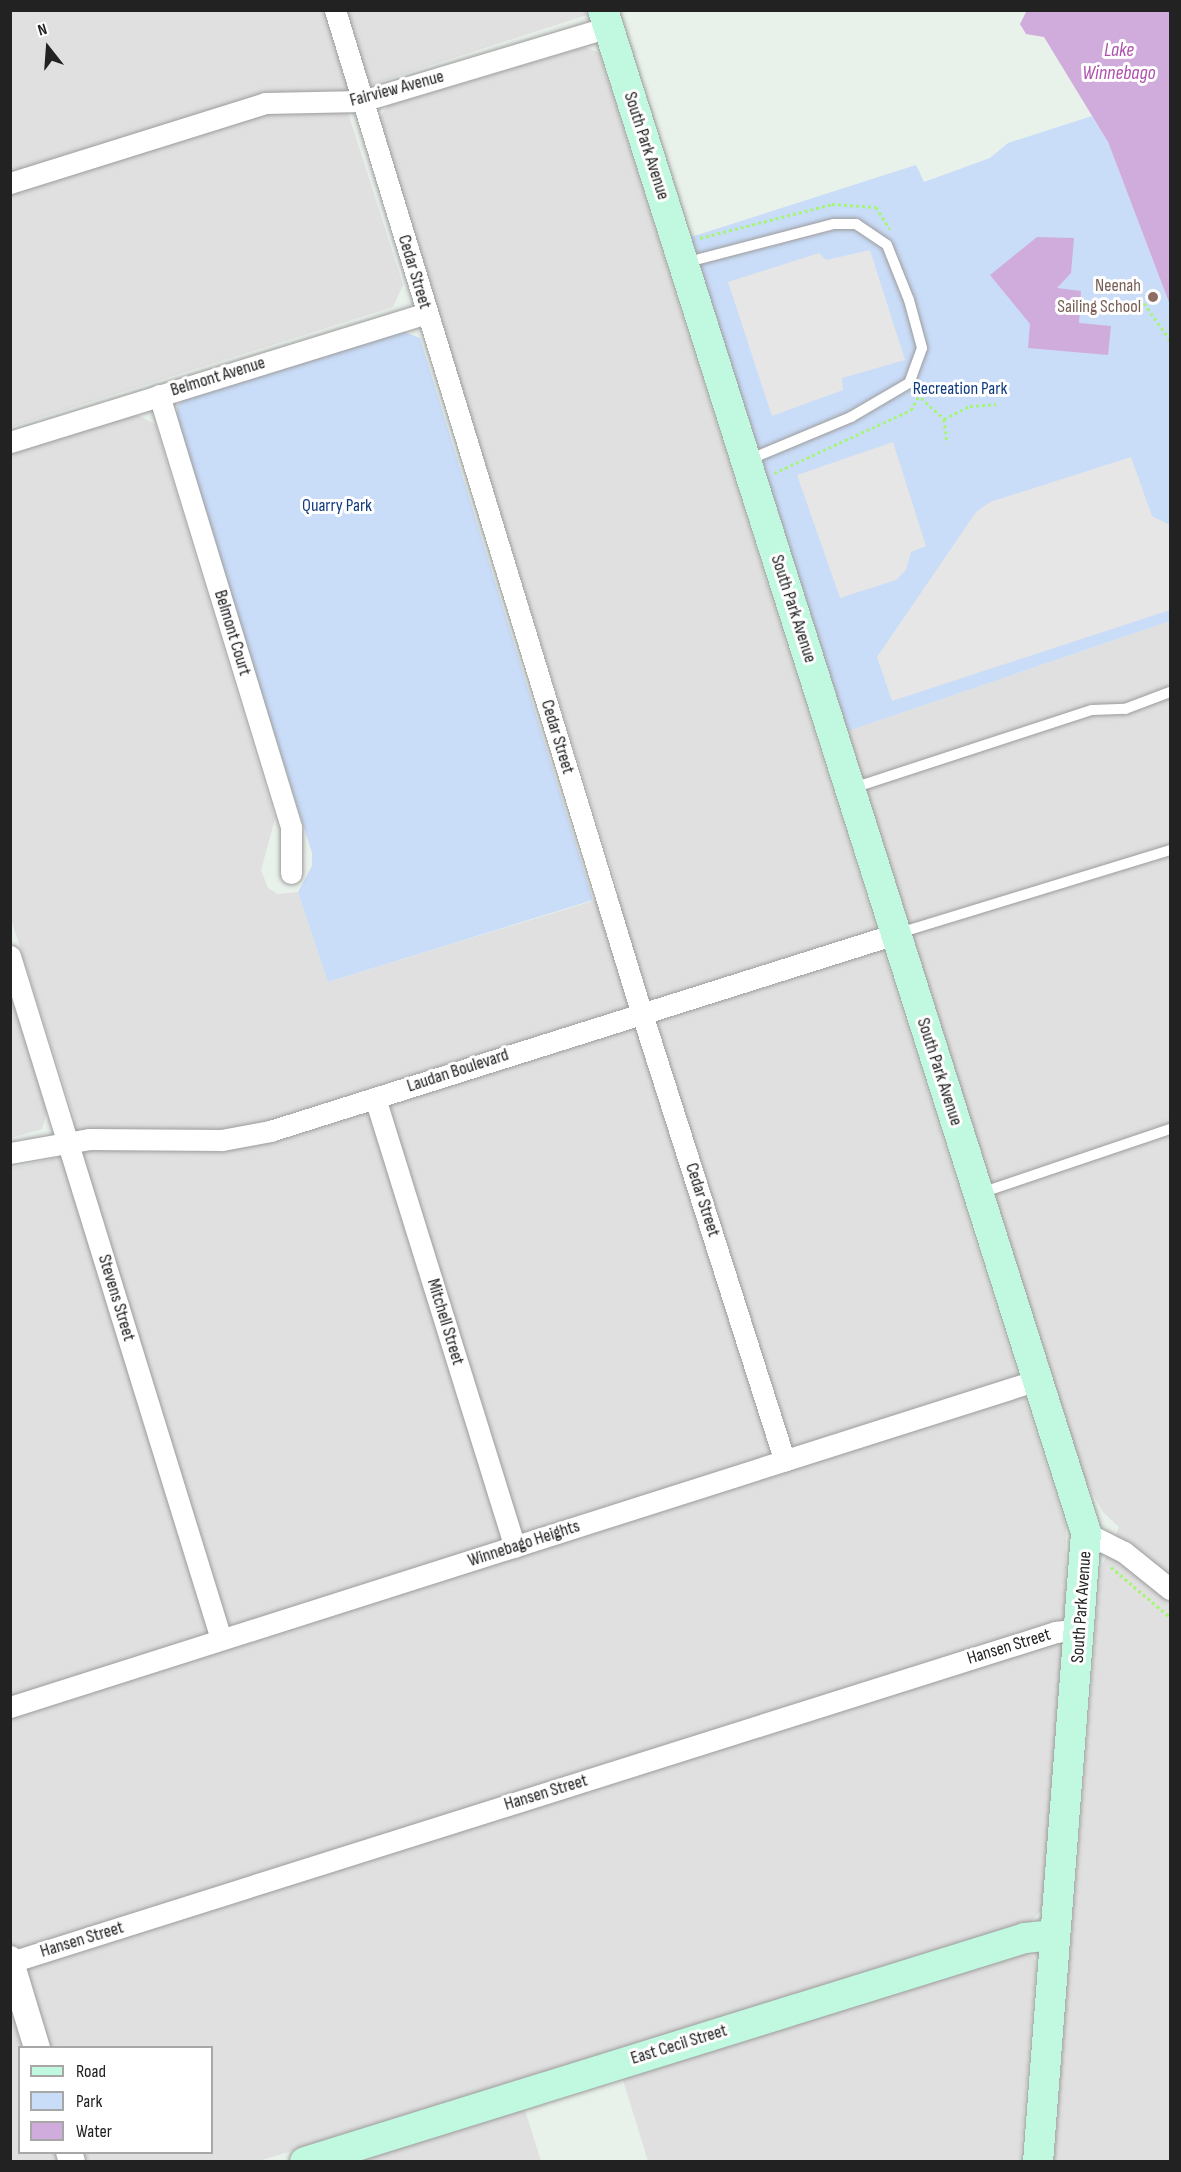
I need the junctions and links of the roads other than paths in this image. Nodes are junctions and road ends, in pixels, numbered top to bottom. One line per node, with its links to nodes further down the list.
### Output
1 (335, 10): 3 (street, Cedar Street)
2 (606, 19): 3 (street, Fairview Avenue); 5 (main road, South Park Avenue)
3 (362, 100): 4 (street, Fairview Avenue); 6 (street, Cedar Street)
4 (10, 183)
5 (683, 263): 9 (main road, South Park Avenue); 9 (lane)
6 (426, 313): 7 (street, Belmont Avenue); 16 (street, Cedar Street)
7 (159, 395): 8 (street, Belmont Avenue); 13 (street, Belmont Court)
8 (10, 442)
9 (746, 460): 11 (main road, South Park Avenue)
10 (1170, 692): 11 (lane)
11 (850, 789): 14 (main road, South Park Avenue)
12 (1170, 850): 14 (lane)
13 (291, 873)
14 (896, 934): 16 (street, Laudan Boulevard); 21 (main road, South Park Avenue)
15 (10, 956): 19 (street, Stevens Street)
16 (642, 1012): 17 (street, Laudan Boulevard); 23 (street, Cedar Street)
17 (375, 1098): 19 (street, Laudan Boulevard); 25 (street, Mitchell Street)
18 (1170, 1129): 21 (lane)
19 (68, 1141): 20 (street, Laudan Boulevard); 28 (street, Stevens Street)
20 (10, 1153)
21 (978, 1194): 22 (main road, South Park Avenue)
22 (1038, 1380): 23 (street, Winnebago Heights); 24 (main road, South Park Avenue)
23 (785, 1461): 25 (street, Winnebago Heights)
24 (1086, 1533): 26 (street); 27 (main road, South Park Avenue)
25 (515, 1547): 28 (street, Winnebago Heights)
26 (1170, 1589)
27 (1081, 1629): 30 (main road, South Park Avenue); 31 (street, Hansen Street)
28 (221, 1640): 29 (street, Winnebago Heights)
29 (10, 1707)
30 (1055, 1935): 33 (main road, East Cecil Street); 34 (main road, South Park Avenue)
31 (11, 1961): 32 (street)
32 (36, 2046)
33 (304, 2162)
34 (1038, 2162)

